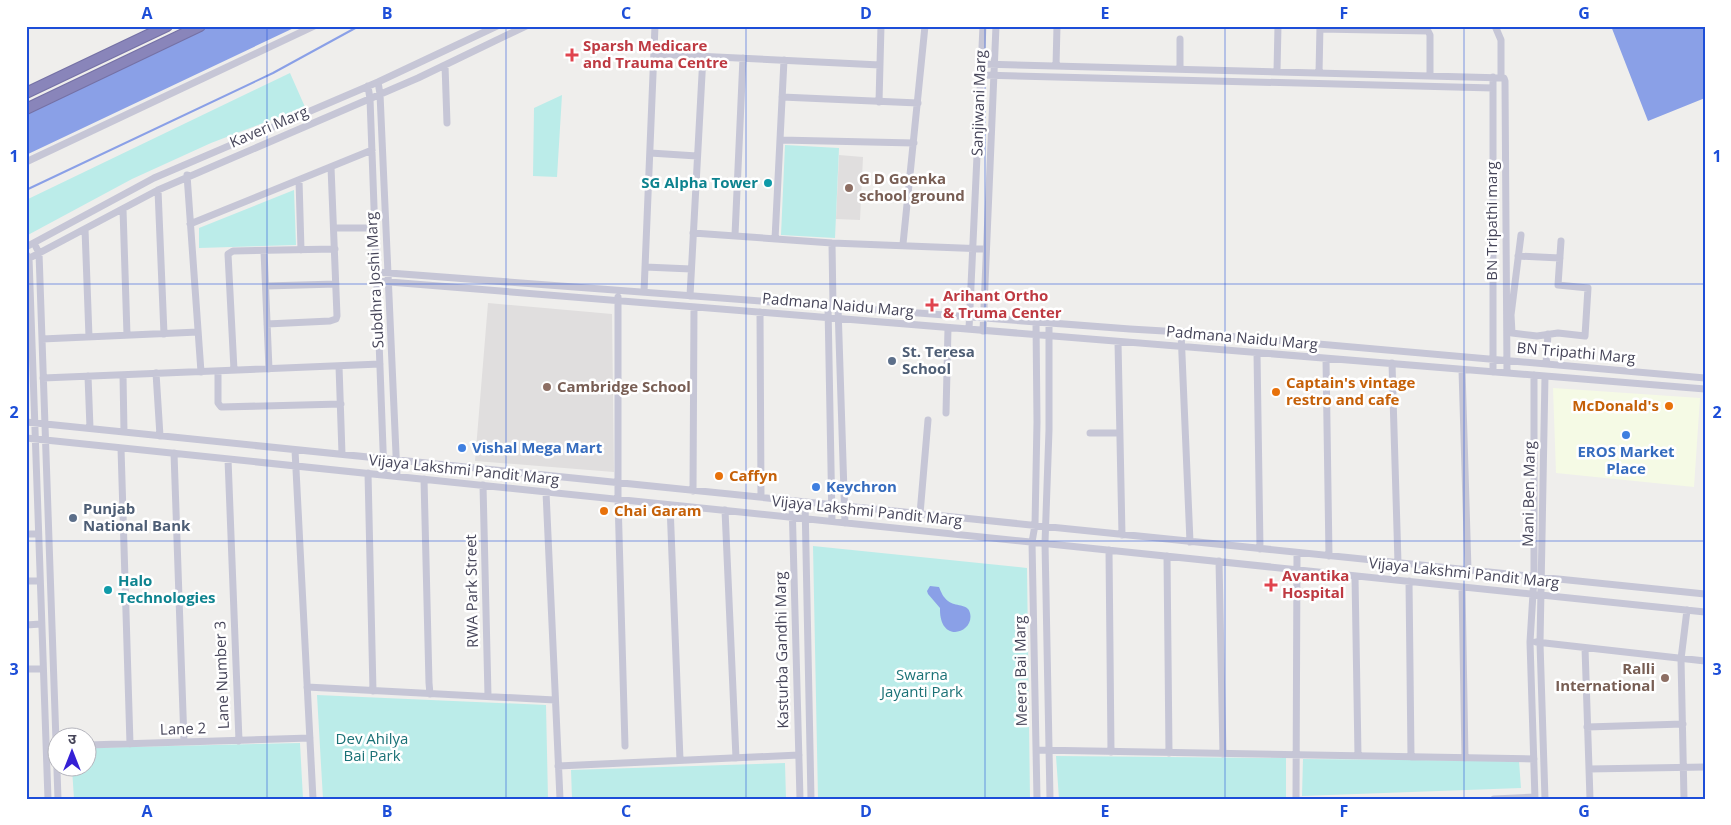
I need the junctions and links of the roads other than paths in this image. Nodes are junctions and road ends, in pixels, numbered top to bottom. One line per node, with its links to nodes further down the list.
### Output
1 (167, 26): 35 (highway)
2 (200, 26): 41 (highway)
3 (314, 26): 48 (street)
4 (497, 26): 32 (street, Kaveri Marg)
5 (526, 26): 22 (street, Kaveri Marg)
6 (655, 26): 16 (street)
7 (881, 26): 23 (street)
8 (925, 26): 40 (street)
9 (983, 26): 20 (street, Sanjiwani Marg)
10 (996, 26): 21 (street, Sanjiwani Marg)
11 (1057, 26): 24 (street)
12 (1278, 26): 26 (street)
13 (1496, 26): 31 (street)
14 (1320, 28): 27 (street); 28 (street)
15 (1180, 39): 25 (street)
16 (654, 54): 17 (street); 46 (street)
17 (703, 56): 18 (street); 47 (street)
18 (743, 58): 19 (street); 60 (street)
19 (784, 60): 23 (street); 37 (street)
20 (981, 64): 21 (street); 29 (street, Sanjiwani Marg)
21 (994, 64): 24 (street); 30 (street, Sanjiwani Marg)
22 (445, 65): 36 (street, Kaveri Marg); 42 (street)
23 (880, 65): 39 (street)
24 (1056, 66): 25 (street)
25 (1180, 69): 26 (street)
26 (1277, 72): 27 (street)
27 (1319, 72): 28 (street)
28 (1430, 75): 31 (street)
29 (981, 76): 30 (street); 68 (street, Sanjiwani Marg)
30 (994, 76): 34 (street); 70 (street, Sanjiwani Marg)
31 (1500, 78): 34 (street); 79 (street, BN Tripathi marg)
32 (378, 82): 33 (street, Kaveri Marg); 36 (street, Subdhra Joshi Marg)
33 (368, 86): 38 (street, Subdhra Joshi Marg); 49 (street, Kaveri Marg)
34 (1493, 88): 119 (street)
35 (26, 93)
36 (380, 94): 38 (street, Kaveri Marg); 82 (street, Subdhra Joshi Marg)
37 (782, 97): 39 (street); 43 (street)
38 (370, 99): 45 (street, Subdhra Joshi Marg); 51 (street, Kaveri Marg)
39 (879, 102): 40 (street)
40 (918, 104): 44 (street)
41 (26, 109)
42 (447, 123)
43 (780, 140): 44 (street); 62 (street)
44 (914, 144): 66 (street)
45 (372, 150): 50 (street); 57 (street, Subdhra Joshi Marg)
46 (650, 152): 47 (street); 77 (street)
47 (698, 156): 59 (street)
48 (26, 162)
49 (186, 165): 51 (street); 64 (street, Kaveri Marg)
50 (331, 167): 52 (street); 56 (street)
51 (187, 177): 53 (street, Kaveri Marg); 55 (street)
52 (299, 180): 55 (street); 71 (street)
53 (158, 190): 54 (street, Kaveri Marg); 107 (street)
54 (123, 209): 58 (street, Kaveri Marg); 109 (street)
55 (190, 224): 105 (street)
56 (334, 228): 57 (street); 69 (street)
57 (375, 228): 81 (street, Subdhra Joshi Marg)
58 (85, 229): 73 (street, Kaveri Marg); 113 (street)
59 (693, 232): 60 (street); 78 (street)
60 (735, 235): 62 (street)
61 (1521, 235): 74 (street)
62 (775, 239): 65 (street)
63 (1561, 241): 76 (street)
64 (34, 243): 67 (street, Kaveri Marg); 73 (street)
65 (832, 243): 66 (street); 93 (street)
66 (903, 244): 68 (street)
67 (26, 247)
68 (972, 248): 70 (street); 95 (street, Sanjiwani Marg)
69 (335, 249): 71 (street); 86 (street)
70 (986, 249): 97 (street, Sanjiwani Marg)
71 (301, 250): 72 (street)
72 (264, 252): 87 (street); 126 (street)
73 (39, 253): 75 (street, Kaveri Marg); 114 (street)
74 (1518, 256): 76 (street); 80 (street)
75 (27, 257): 83 (street)
76 (1560, 258): 108 (street)
77 (645, 267): 78 (street); 89 (street)
78 (691, 269): 90 (street)
79 (1506, 269): 80 (street); 120 (street, BN Tripathi marg)
80 (1517, 269): 108 (street)
81 (376, 272): 82 (street, Padmana Naidu Marg); 84 (street, Subdhra Joshi Marg)
82 (388, 273): 85 (street, Subdhra Joshi Marg); 88 (street, Padmana Naidu Marg)
83 (28, 280): 111 (street)
84 (376, 281): 85 (street, Padmana Naidu Marg); 122 (street, Subdhra Joshi Marg)
85 (389, 282): 91 (street, Padmana Naidu Marg); 160 (street, Subdhra Joshi Marg)
86 (336, 284): 87 (street); 101 (street)
87 (266, 286): 101 (street)
88 (618, 290): 89 (street, Padmana Naidu Marg); 91 (street)
89 (644, 292): 90 (street, Padmana Naidu Marg)
90 (690, 296): 93 (street, Padmana Naidu Marg)
91 (618, 301): 92 (street, Padmana Naidu Marg); 166 (street)
92 (694, 307): 94 (street, Padmana Naidu Marg); 168 (street)
93 (833, 307): 95 (street, Padmana Naidu Marg); 96 (street); 98 (street)
94 (760, 312): 96 (street, Padmana Naidu Marg); 170 (street)
95 (969, 317): 97 (street, Padmana Naidu Marg); 103 (street, Sanjiwani Marg)
96 (828, 318): 98 (street, Padmana Naidu Marg); 175 (street)
97 (983, 318): 99 (street, Padmana Naidu Marg); 104 (street, Sanjiwani Marg)
98 (838, 319): 102 (street, Padmana Naidu Marg); 176 (street)
99 (1036, 322): 100 (street, Padmana Naidu Marg); 110 (street, Meera Bai Marg)
100 (1049, 323): 106 (street, Padmana Naidu Marg); 112 (street, Meera Bai Marg)
101 (267, 324): 125 (street)
102 (948, 328): 103 (street, Padmana Naidu Marg); 141 (street)
103 (969, 329): 104 (street, Padmana Naidu Marg)
104 (983, 330): 110 (street, Padmana Naidu Marg)
105 (198, 332): 107 (street); 129 (street)
106 (1181, 332): 116 (street); 119 (street, Padmana Naidu Marg)
107 (164, 334): 109 (street)
108 (1548, 334): 123 (street)
109 (127, 335): 113 (street)
110 (1036, 335): 112 (street, Padmana Naidu Marg); 183 (street, Meera Bai Marg)
111 (29, 336): 144 (street)
112 (1049, 336): 115 (street, Padmana Naidu Marg); 184 (street, Meera Bai Marg)
113 (89, 337): 114 (street)
114 (42, 339): 137 (street)
115 (1118, 342): 116 (street, Padmana Naidu Marg); 148 (street)
116 (1182, 347): 117 (street, Padmana Naidu Marg); 189 (street)
117 (1257, 353): 118 (street, Padmana Naidu Marg); 191 (street)
118 (1326, 359): 121 (street, Padmana Naidu Marg); 195 (street)
119 (1493, 359): 120 (street, Padmana Naidu Marg); 130 (street)
120 (1507, 360): 123 (street, BN Tripathi Marg); 132 (street, BN Tripathi Marg)
121 (1392, 363): 127 (street, Padmana Naidu Marg); 197 (street)
122 (380, 364): 124 (street); 159 (street, Subdhra Joshi Marg)
123 (1546, 364): 138 (street, BN Tripathi Marg)
124 (339, 366): 125 (street); 140 (street)
125 (269, 368): 126 (street)
126 (234, 370): 128 (street)
127 (1462, 370): 130 (street, Padmana Naidu Marg); 199 (street)
128 (218, 371): 129 (street); 140 (street)
129 (201, 372): 131 (street)
130 (1493, 372): 132 (street, Padmana Naidu Marg)
131 (156, 373): 133 (street); 150 (street)
132 (1507, 373): 135 (street, BN Tripathi Marg)
133 (123, 375): 134 (street); 147 (street)
134 (88, 376): 137 (street); 146 (street)
135 (1534, 376): 136 (street, BN Tripathi Marg); 201 (street)
136 (1544, 376): 139 (street, BN Tripathi Marg); 201 (street, Mani Ben Marg)
137 (43, 378): 145 (street)
138 (1705, 378)
139 (1705, 389)
140 (340, 404): 157 (street)
141 (946, 413)
142 (928, 420): 178 (street)
143 (26, 422): 144 (street, Vijaya Lakshmi Pandit Marg)
144 (34, 423): 145 (street, Vijaya Lakshmi Pandit Marg); 152 (street)
145 (45, 424): 146 (street, Vijaya Lakshmi Pandit Marg); 153 (street)
146 (90, 428): 147 (street, Vijaya Lakshmi Pandit Marg)
147 (124, 432): 150 (street, Vijaya Lakshmi Pandit Marg)
148 (1120, 433): 149 (street); 187 (street)
149 (1090, 434)
150 (160, 436): 155 (street, Vijaya Lakshmi Pandit Marg)
151 (26, 438): 152 (street, Vijaya Lakshmi Pandit Marg)
152 (35, 439): 153 (street, Vijaya Lakshmi Pandit Marg); 186 (street)
153 (45, 440): 154 (street, Vijaya Lakshmi Pandit Marg); 226 (street)
154 (121, 448): 156 (street, Vijaya Lakshmi Pandit Marg); 230 (street)
155 (295, 450): 157 (street, Vijaya Lakshmi Pandit Marg); 161 (street)
156 (174, 453): 158 (street, Vijaya Lakshmi Pandit Marg); 229 (street)
157 (342, 454): 159 (street, Vijaya Lakshmi Pandit Marg)
158 (228, 459): 161 (street, Vijaya Lakshmi Pandit Marg); 228 (street, Lane Number 3)
159 (383, 459): 160 (street, Vijaya Lakshmi Pandit Marg); 163 (street, Subdhra Joshi Marg)
160 (397, 460): 164 (street, Subdhra Joshi Marg); 166 (street, Vijaya Lakshmi Pandit Marg)
161 (296, 466): 162 (street, Vijaya Lakshmi Pandit Marg); 219 (street)
162 (368, 474): 163 (street, Vijaya Lakshmi Pandit Marg); 220 (street)
163 (384, 475): 164 (street, Vijaya Lakshmi Pandit Marg)
164 (397, 476): 165 (street, Vijaya Lakshmi Pandit Marg)
165 (424, 479): 167 (street, Vijaya Lakshmi Pandit Marg); 221 (street)
166 (618, 483): 168 (street, Vijaya Lakshmi Pandit Marg); 171 (street)
167 (483, 485): 169 (street, Vijaya Lakshmi Pandit Marg); 222 (street, RWA Park Street)
168 (693, 490): 170 (street, Vijaya Lakshmi Pandit Marg)
169 (546, 492): 171 (street, Vijaya Lakshmi Pandit Marg); 223 (street)
170 (761, 498): 172 (street, Vijaya Lakshmi Pandit Marg)
171 (618, 499): 174 (street, Vijaya Lakshmi Pandit Marg); 232 (street)
172 (792, 501): 173 (street, Vijaya Lakshmi Pandit Marg); 179 (street, Kasturba Gandhi Marg)
173 (805, 502): 175 (street, Vijaya Lakshmi Pandit Marg); 180 (street, Kasturba Gandhi Marg)
174 (670, 505): 177 (street, Vijaya Lakshmi Pandit Marg); 245 (street)
175 (832, 505): 176 (street, Vijaya Lakshmi Pandit Marg); 181 (street)
176 (845, 506): 178 (street, Vijaya Lakshmi Pandit Marg); 182 (street)
177 (725, 510): 179 (street, Vijaya Lakshmi Pandit Marg); 242 (street)
178 (920, 514): 183 (street, Vijaya Lakshmi Pandit Marg)
179 (793, 517): 180 (street, Vijaya Lakshmi Pandit Marg); 238 (street, Kasturba Gandhi Marg)
180 (805, 519): 181 (street, Vijaya Lakshmi Pandit Marg); 250 (street, Kasturba Gandhi Marg)
181 (832, 521): 182 (street, Vijaya Lakshmi Pandit Marg)
182 (845, 523): 188 (street, Vijaya Lakshmi Pandit Marg)
183 (1035, 525): 184 (street, Vijaya Lakshmi Pandit Marg); 188 (street, Meera Bai Marg)
184 (1046, 526): 187 (street, Vijaya Lakshmi Pandit Marg); 190 (street, Meera Bai Marg)
185 (26, 534): 186 (street)
186 (38, 534): 203 (street)
187 (1122, 535): 189 (street, Vijaya Lakshmi Pandit Marg)
188 (1032, 542): 190 (street, Vijaya Lakshmi Pandit Marg); 233 (street, Meera Bai Marg)
189 (1190, 542): 191 (street, Vijaya Lakshmi Pandit Marg)
190 (1045, 544): 192 (street, Vijaya Lakshmi Pandit Marg); 234 (street, Meera Bai Marg)
191 (1260, 549): 193 (street, Vijaya Lakshmi Pandit Marg)
192 (1109, 550): 194 (street, Vijaya Lakshmi Pandit Marg); 235 (street)
193 (1297, 553): 195 (street, Vijaya Lakshmi Pandit Marg); 198 (street)
194 (1167, 556): 196 (street, Vijaya Lakshmi Pandit Marg); 236 (street)
195 (1329, 556): 197 (street, Vijaya Lakshmi Pandit Marg)
196 (1219, 562): 198 (street, Vijaya Lakshmi Pandit Marg); 237 (street)
197 (1398, 563): 199 (street, Vijaya Lakshmi Pandit Marg)
198 (1296, 570): 200 (street, Vijaya Lakshmi Pandit Marg); 239 (street)
199 (1468, 570): 201 (street, Vijaya Lakshmi Pandit Marg)
200 (1355, 576): 204 (street, Vijaya Lakshmi Pandit Marg); 240 (street)
201 (1538, 577): 206 (street, Mani Ben Marg); 207 (street, Vijaya Lakshmi Pandit Marg)
202 (26, 581): 203 (street)
203 (40, 581): 210 (street)
204 (1409, 581): 205 (street, Vijaya Lakshmi Pandit Marg); 241 (street)
205 (1462, 587): 206 (street, Vijaya Lakshmi Pandit Marg); 243 (street)
206 (1537, 593): 208 (street, Vijaya Lakshmi Pandit Marg); 212 (street, Mani Ben Marg); 213 (street, Mani Ben Marg)
207 (1705, 594)
208 (1687, 610): 209 (street, Vijaya Lakshmi Pandit Marg); 215 (street)
209 (1705, 612)
210 (41, 624): 211 (street); 218 (street)
211 (26, 625)
212 (1530, 642): 213 (street); 244 (street, Mani Ben Marg)
213 (1540, 643): 214 (street); 264 (street, Mani Ben Marg)
214 (1585, 648): 215 (street); 225 (street)
215 (1681, 658): 216 (street); 224 (street)
216 (1705, 661)
217 (26, 669): 218 (street)
218 (43, 669): 254 (street)
219 (307, 688): 220 (street); 227 (street)
220 (373, 691): 221 (street)
221 (430, 694): 222 (street)
222 (488, 696): 223 (street)
223 (555, 700): 246 (street)
224 (1682, 724): 225 (street); 247 (street)
225 (1587, 727): 249 (street)
226 (56, 728)
227 (310, 738): 228 (street, Lane 2); 256 (street)
228 (239, 741): 229 (street, Lane 2)
229 (184, 742): 230 (street, Lane 2)
230 (130, 744): 231 (street, Lane 2)
231 (98, 745)
232 (625, 746)
233 (1036, 750): 234 (street); 260 (street, Meera Bai Marg)
234 (1049, 751): 235 (street); 261 (street, Meera Bai Marg)
235 (1111, 752): 236 (street)
236 (1169, 753): 237 (street)
237 (1223, 754): 239 (street)
238 (799, 755): 242 (street); 252 (street, Kasturba Gandhi Marg)
239 (1296, 755): 240 (street); 262 (street)
240 (1358, 756): 241 (street)
241 (1411, 757): 243 (street)
242 (736, 758): 245 (street)
243 (1464, 758): 244 (street)
244 (1534, 759): 253 (street, Mani Ben Marg)
245 (680, 760): 246 (street)
246 (558, 766): 257 (street)
247 (1683, 767): 248 (street); 249 (street); 266 (street)
248 (1705, 767)
249 (1589, 769): 265 (street)
250 (811, 776): 252 (street); 259 (street, Kasturba Gandhi Marg)
251 (58, 778): 255 (street)
252 (799, 778): 258 (street, Kasturba Gandhi Marg)
253 (1534, 798): 263 (street)
254 (48, 799)
255 (58, 799)
256 (313, 799)
257 (560, 799)
258 (800, 799)
259 (811, 799)
260 (1037, 799)
261 (1050, 799)
262 (1296, 799)
263 (1494, 799)
264 (1545, 799)
265 (1590, 799)
266 (1684, 799)

